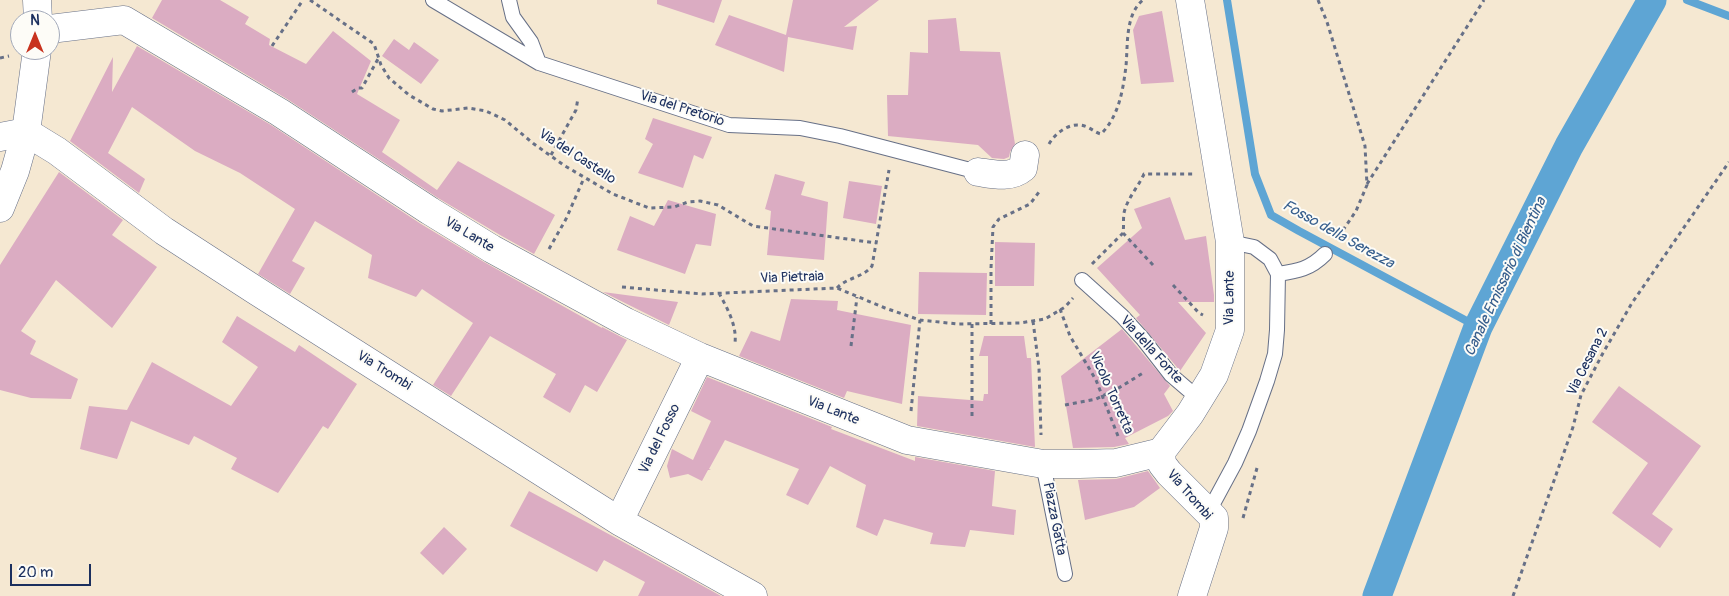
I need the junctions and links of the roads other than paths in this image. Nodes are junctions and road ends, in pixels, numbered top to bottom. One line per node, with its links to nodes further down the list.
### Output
1 (433, 0): 7 (lane, Via del Pretorio)
2 (509, 0): 7 (lane)
3 (1190, 0): 12 (street, Via Lante)
4 (124, 10): 5 (street); 16 (street, Via Lante)
5 (60, 26)
6 (34, 60): 8 (street)
7 (539, 63): 10 (lane, Via del Pretorio)
8 (13, 135): 11 (street); 21 (street, Via Trombi)
9 (1036, 151): 10 (street)
10 (978, 172)
11 (0, 208)
12 (1230, 242): 14 (lane); 17 (street, Via Lante)
13 (1325, 254): 14 (lane)
14 (1278, 274): 20 (lane)
15 (1082, 280): 17 (lane, Via della Fonte)
16 (700, 357): 19 (street, Via Lante); 21 (street, Via del Fosso)
17 (1199, 399): 18 (street, Via Lante)
18 (1161, 452): 19 (street, Via Lante); 20 (street, Via Trombi)
19 (1043, 464): 22 (lane, Piazza Gatta)
20 (1208, 512): 24 (street, Via Trombi)
21 (619, 521): 23 (street, Via Trombi)
22 (1065, 574)
23 (752, 596)
24 (1192, 596)

